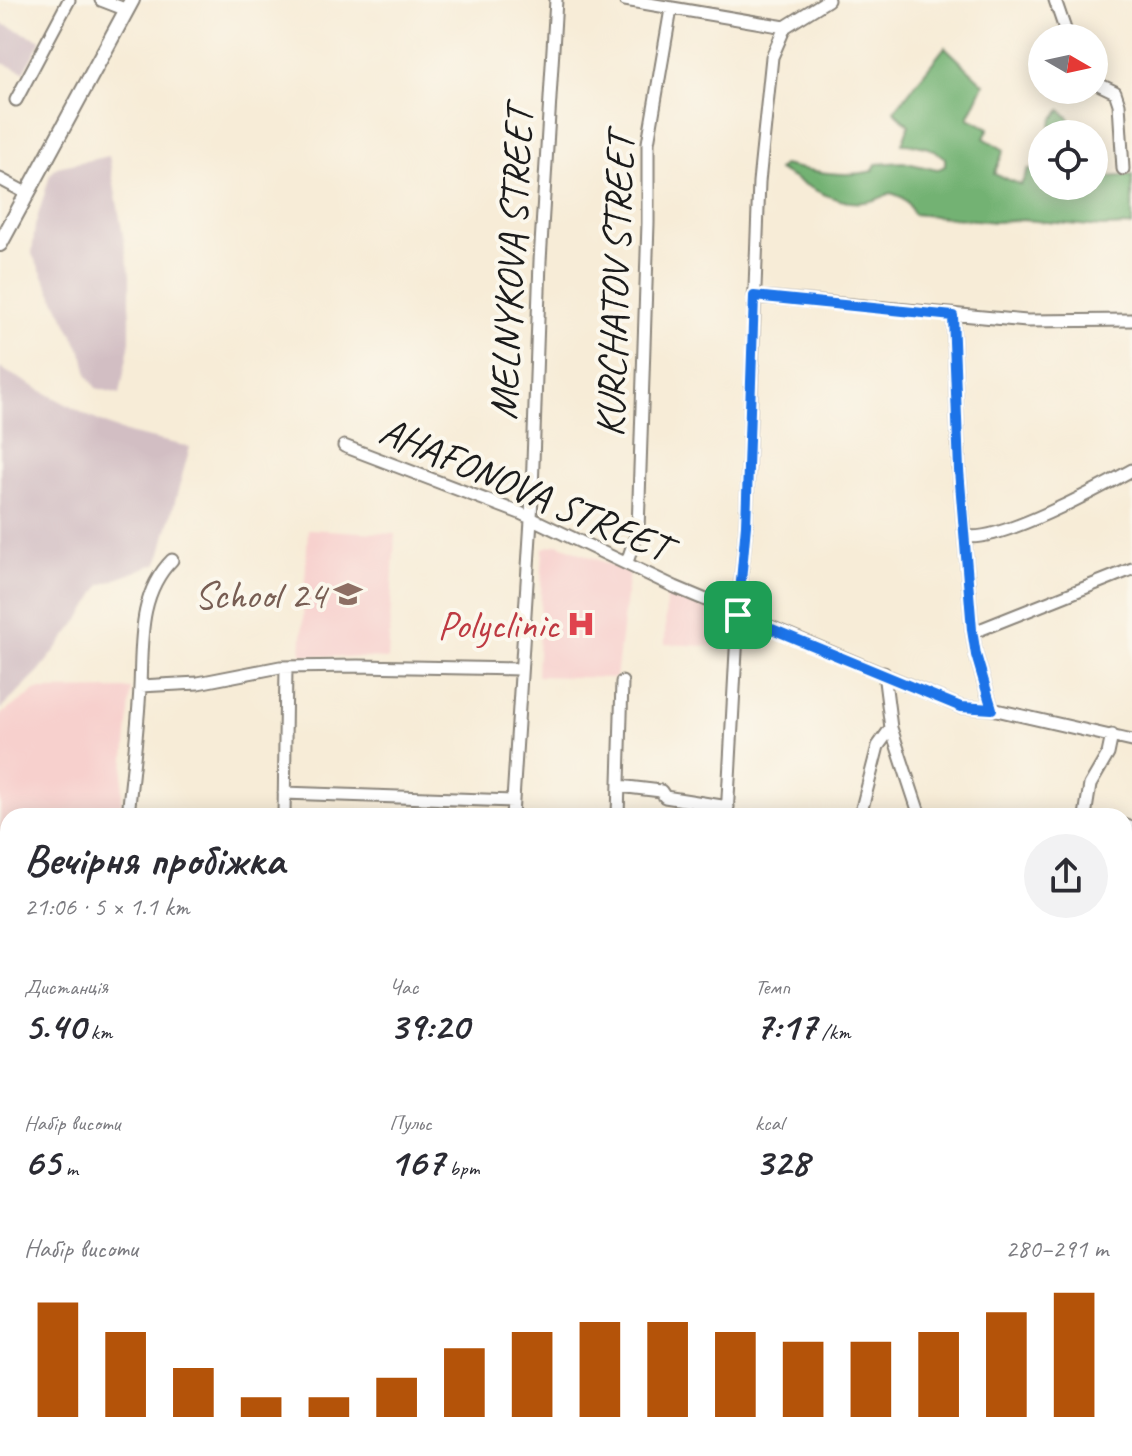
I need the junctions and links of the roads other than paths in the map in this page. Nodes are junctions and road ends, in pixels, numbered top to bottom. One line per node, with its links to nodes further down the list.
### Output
1 (69, 0): 12 (street)
2 (101, 0): 7 (street)
3 (556, 0): 22 (street, MELNYKOVA STREET)
4 (625, 0): 8 (street)
5 (828, 0): 10 (street)
6 (1055, 0): 9 (street)
7 (129, 5): 15 (main road)
8 (671, 9): 10 (street); 25 (street, KURCHATOV STREET)
9 (1063, 24)
10 (785, 27): 17 (street)
11 (1108, 89): 13 (street)
12 (16, 100)
13 (1123, 169)
14 (0, 179): 15 (street)
15 (28, 194): 16 (main road)
16 (0, 244)
17 (754, 296): 18 (street); 27 (street)
18 (953, 316): 19 (street); 23 (street)
19 (1132, 320)
20 (344, 446): 22 (street, AHAFONOVA STREET)
21 (1132, 470): 23 (street)
22 (531, 520): 25 (street, AHAFONOVA STREET); 30 (street, MELNYKOVA STREET)
23 (965, 536): 28 (street)
24 (172, 560): 33 (street)
25 (627, 562): 27 (street, AHAFONOVA STREET)
26 (1132, 569): 28 (street)
27 (738, 615): 31 (street, AHAFONOVA STREET); 46 (street)
28 (972, 630): 34 (street)
29 (286, 667): 30 (street); 33 (street); 39 (street)
30 (520, 669): 40 (street, MELNYKOVA STREET)
31 (884, 673): 34 (street, AHAFONOVA STREET); 35 (street)
32 (622, 682): 38 (street)
33 (140, 686): 41 (street)
34 (992, 709): 36 (street, AHAFONOVA STREET)
35 (891, 728): 47 (street); 48 (street)
36 (1112, 735): 37 (street, AHAFONOVA STREET); 49 (street)
37 (1132, 741)
38 (619, 786): 44 (street); 45 (street)
39 (284, 793): 40 (street); 42 (street)
40 (513, 801): 43 (street, MELNYKOVA STREET)
41 (129, 808)
42 (284, 808)
43 (513, 808)
44 (618, 808)
45 (714, 808)
46 (728, 808)
47 (862, 808)
48 (917, 808)
49 (1087, 808)

